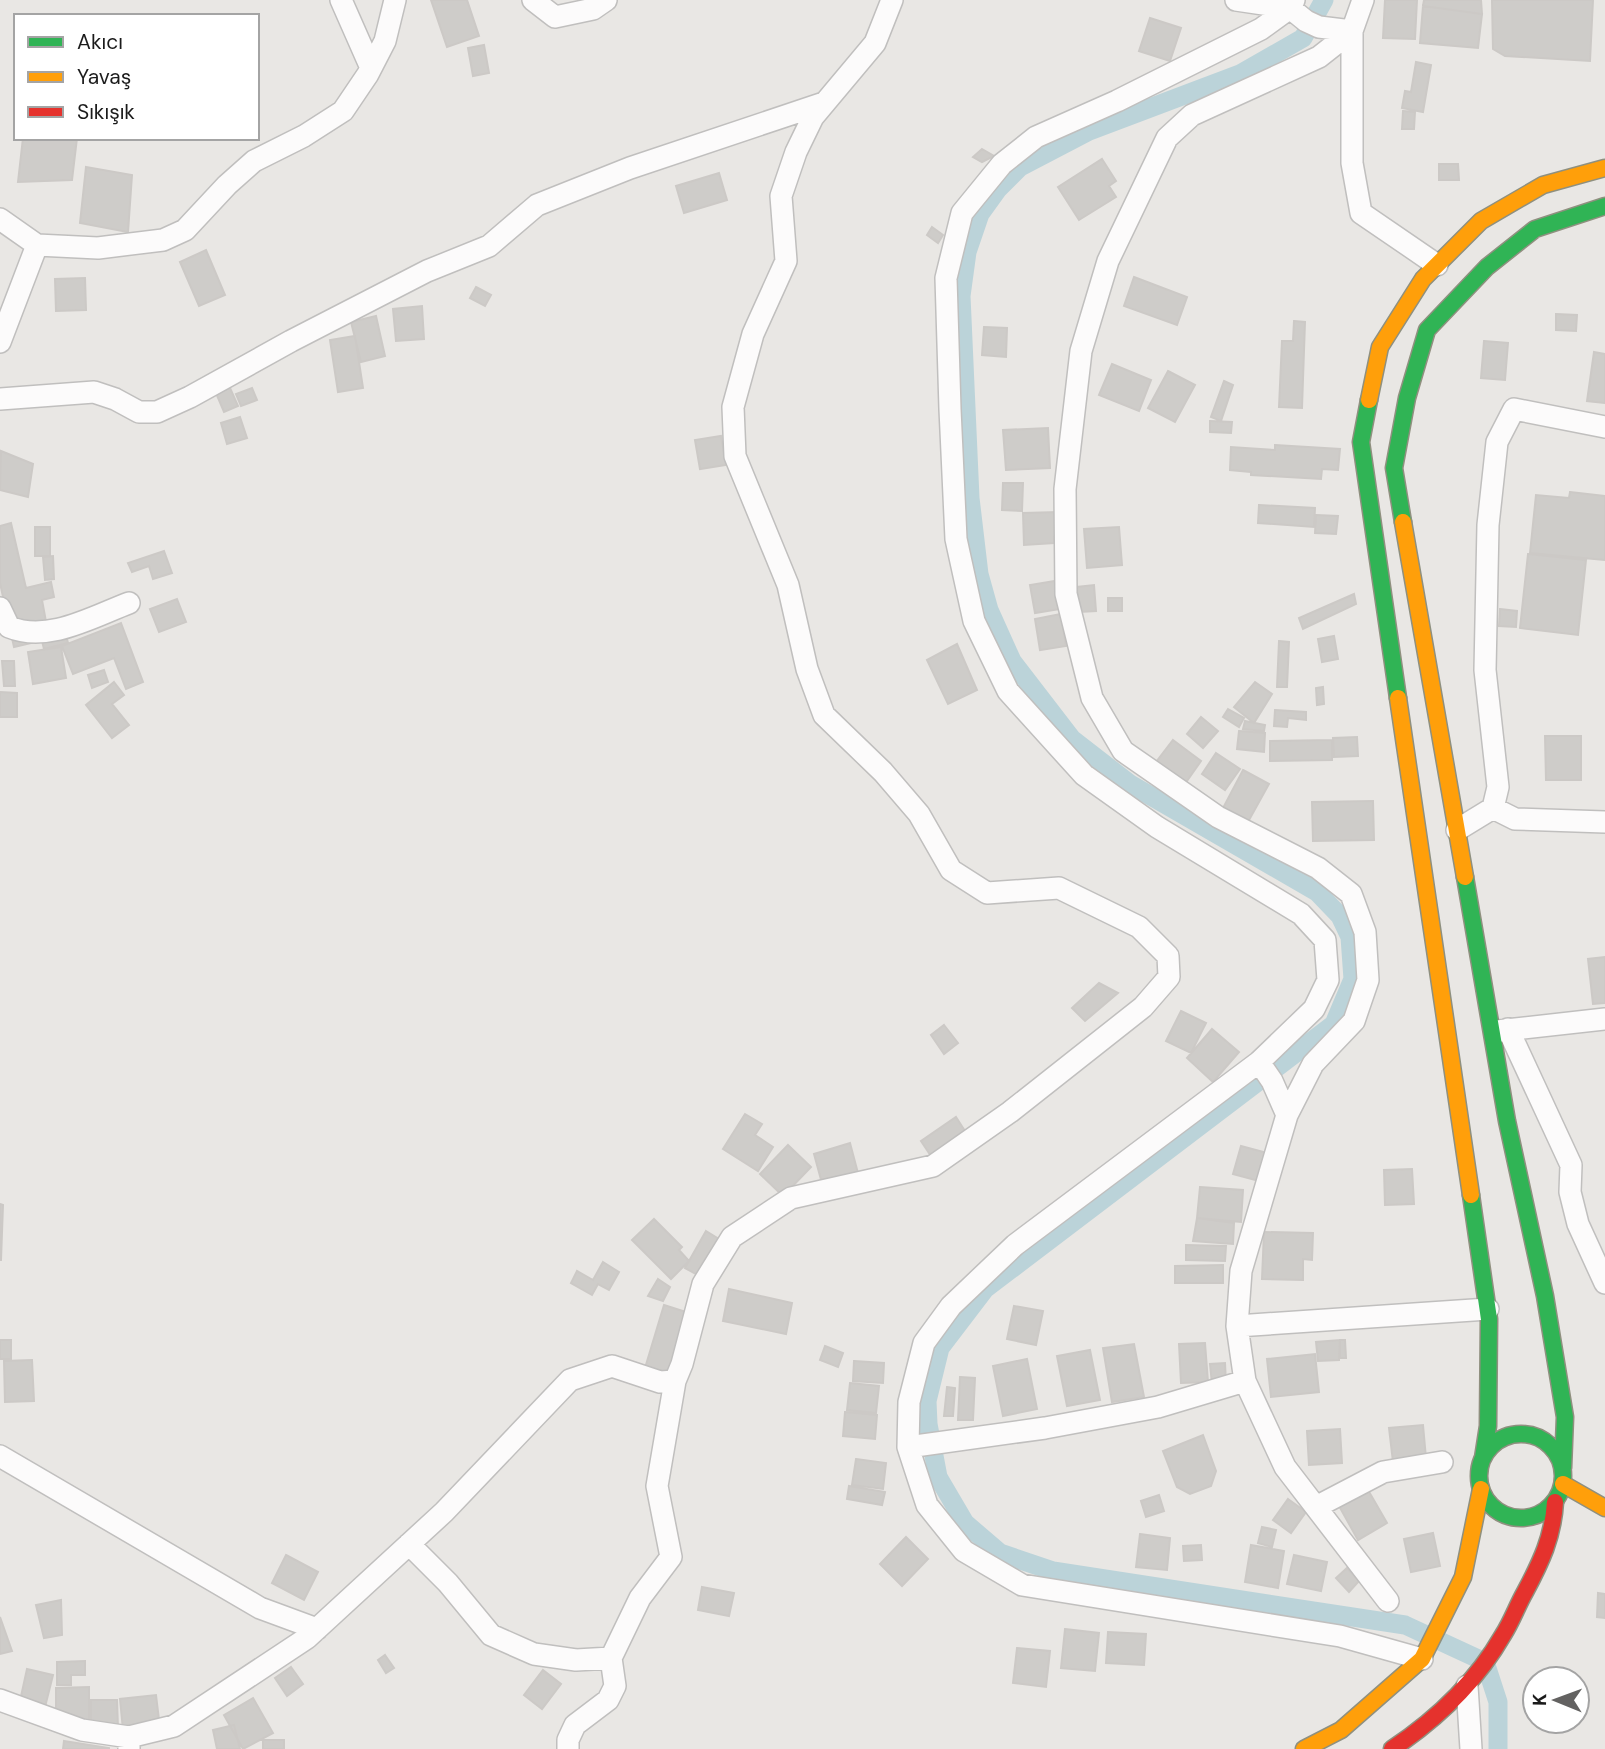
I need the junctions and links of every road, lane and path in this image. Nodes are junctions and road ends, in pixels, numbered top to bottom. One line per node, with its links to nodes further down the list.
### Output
1 (341, 0): 10 (street)
2 (395, 0): 10 (street)
3 (534, 0): 4 (street)
4 (607, 0)
5 (892, 0): 11 (street)
6 (1236, 0): 8 (street)
7 (1363, 0): 9 (street)
8 (1302, 14): 9 (street); 27 (street)
9 (1352, 31): 16 (street); 28 (street)
10 (371, 68): 15 (street)
11 (826, 102): 18 (street); 32 (street)
12 (1605, 168): 16 (main road)
13 (1605, 206): 24 (main road)
14 (0, 219): 15 (street)
15 (37, 245): 17 (street)
16 (1437, 265): 30 (main road)
17 (0, 342)
18 (0, 399)
19 (1605, 427): 22 (street)
20 (129, 603): 21 (street)
21 (0, 608)
22 (1493, 808): 23 (street); 24 (street)
23 (1605, 822)
24 (1457, 830): 26 (main road)
25 (1605, 1018): 26 (street)
26 (1500, 1030): 29 (street); 38 (main road)
27 (1264, 1071): 28 (street); 34 (street)
28 (1287, 1115): 31 (street)
29 (1605, 1283)
30 (1488, 1309): 31 (street); 36 (main road)
31 (1237, 1326): 33 (street)
32 (675, 1381): 43 (street); 47 (street)
33 (1245, 1381): 34 (street); 41 (street)
34 (922, 1445): 46 (street)
35 (0, 1456): 45 (street)
36 (1483, 1458): 38 (main road); 39 (main road)
37 (1442, 1462): 41 (street)
38 (1563, 1476): 40 (main road); 42 (main road)
39 (1481, 1489): 40 (main road); 46 (main road)
40 (1555, 1502): 48 (main road)
41 (1316, 1507): 44 (street)
42 (1605, 1508)
43 (409, 1544): 45 (street); 47 (street)
44 (1388, 1601)
45 (317, 1629): 50 (street)
46 (1424, 1654): 52 (main road)
47 (611, 1658): 51 (street)
48 (1470, 1682): 53 (main road); 54 (street)
49 (0, 1700): 50 (street)
50 (129, 1743)
51 (569, 1749)
52 (1304, 1749)
53 (1392, 1749)
54 (1471, 1749)

